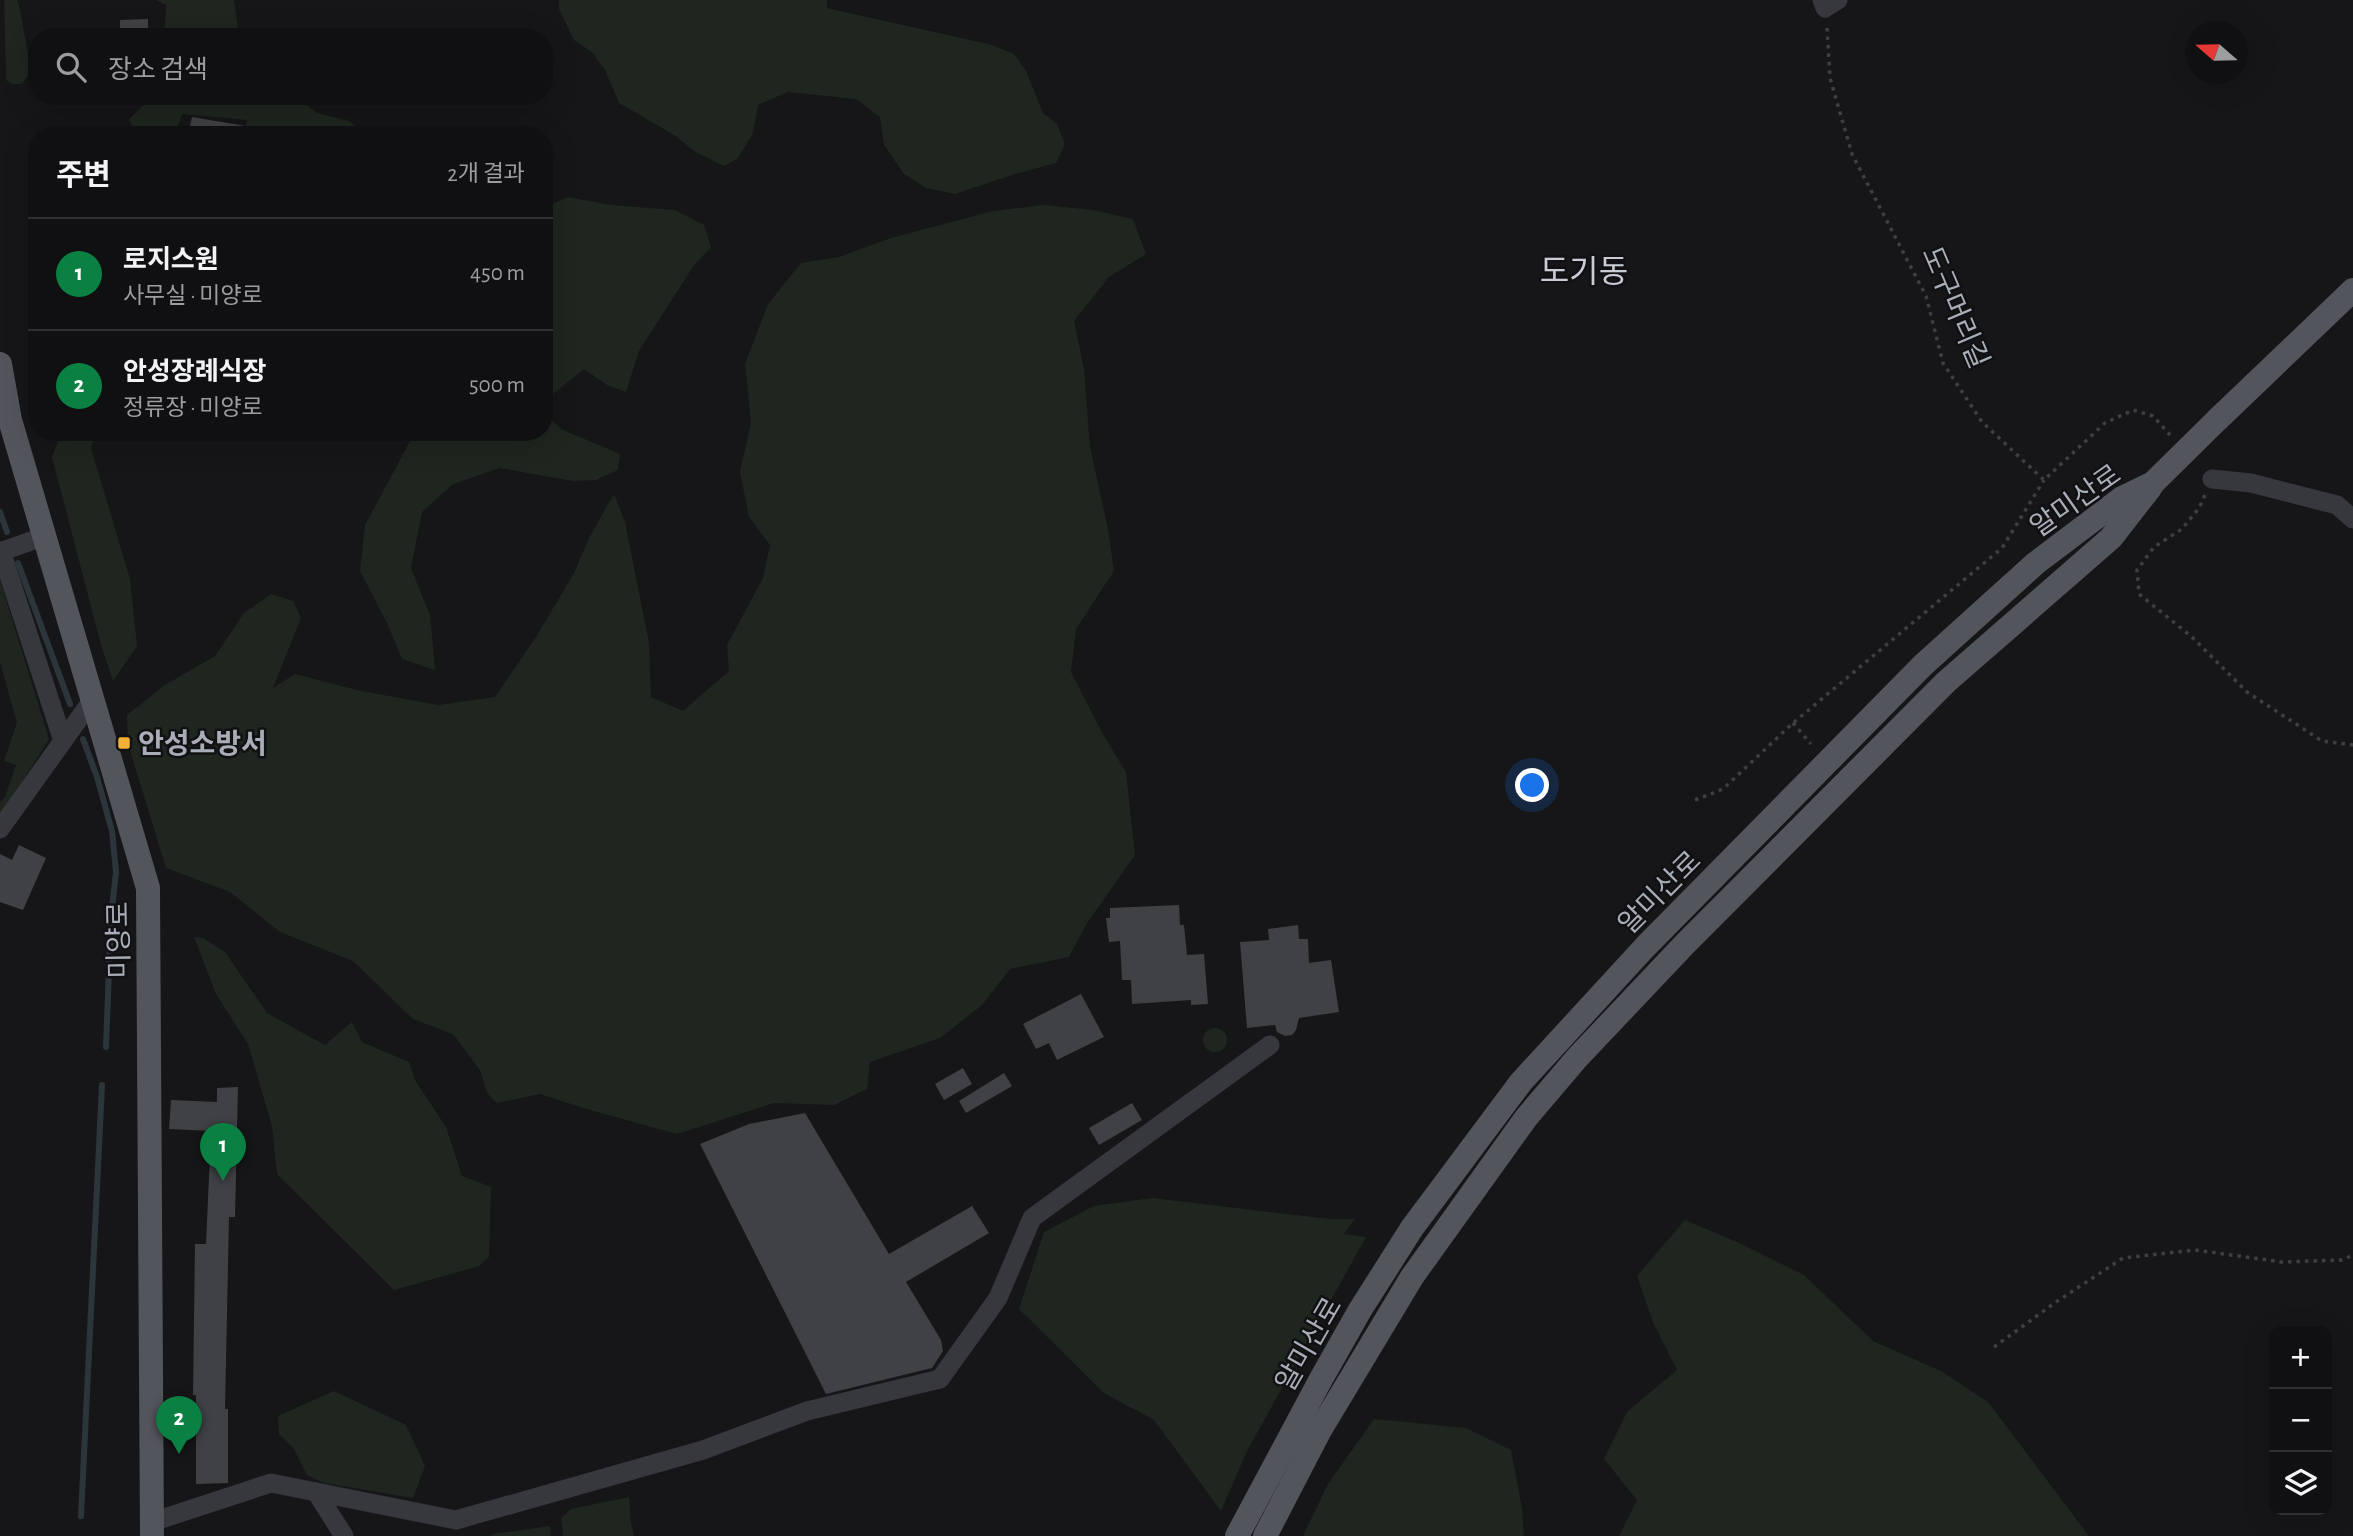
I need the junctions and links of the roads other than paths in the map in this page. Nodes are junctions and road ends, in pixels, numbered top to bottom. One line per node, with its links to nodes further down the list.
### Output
1 (2353, 290): 4 (main road, bridge)
2 (0, 364): 6 (main road, 미양로)
3 (2211, 479): 5 (street)
4 (2153, 483): 15 (main road, 알미산로); 16 (main road, 알미산로)
5 (2353, 519)
6 (45, 536): 7 (street); 8 (main road, 미양로)
7 (1, 552): 9 (street)
8 (93, 699): 9 (street); 13 (main road, 미양로)
9 (63, 741): 10 (street)
10 (0, 830)
11 (1270, 1045): 12 (street)
12 (316, 1492): 13 (street); 14 (street)
13 (152, 1529)
14 (344, 1536)
15 (1237, 1536)
16 (1265, 1536)

